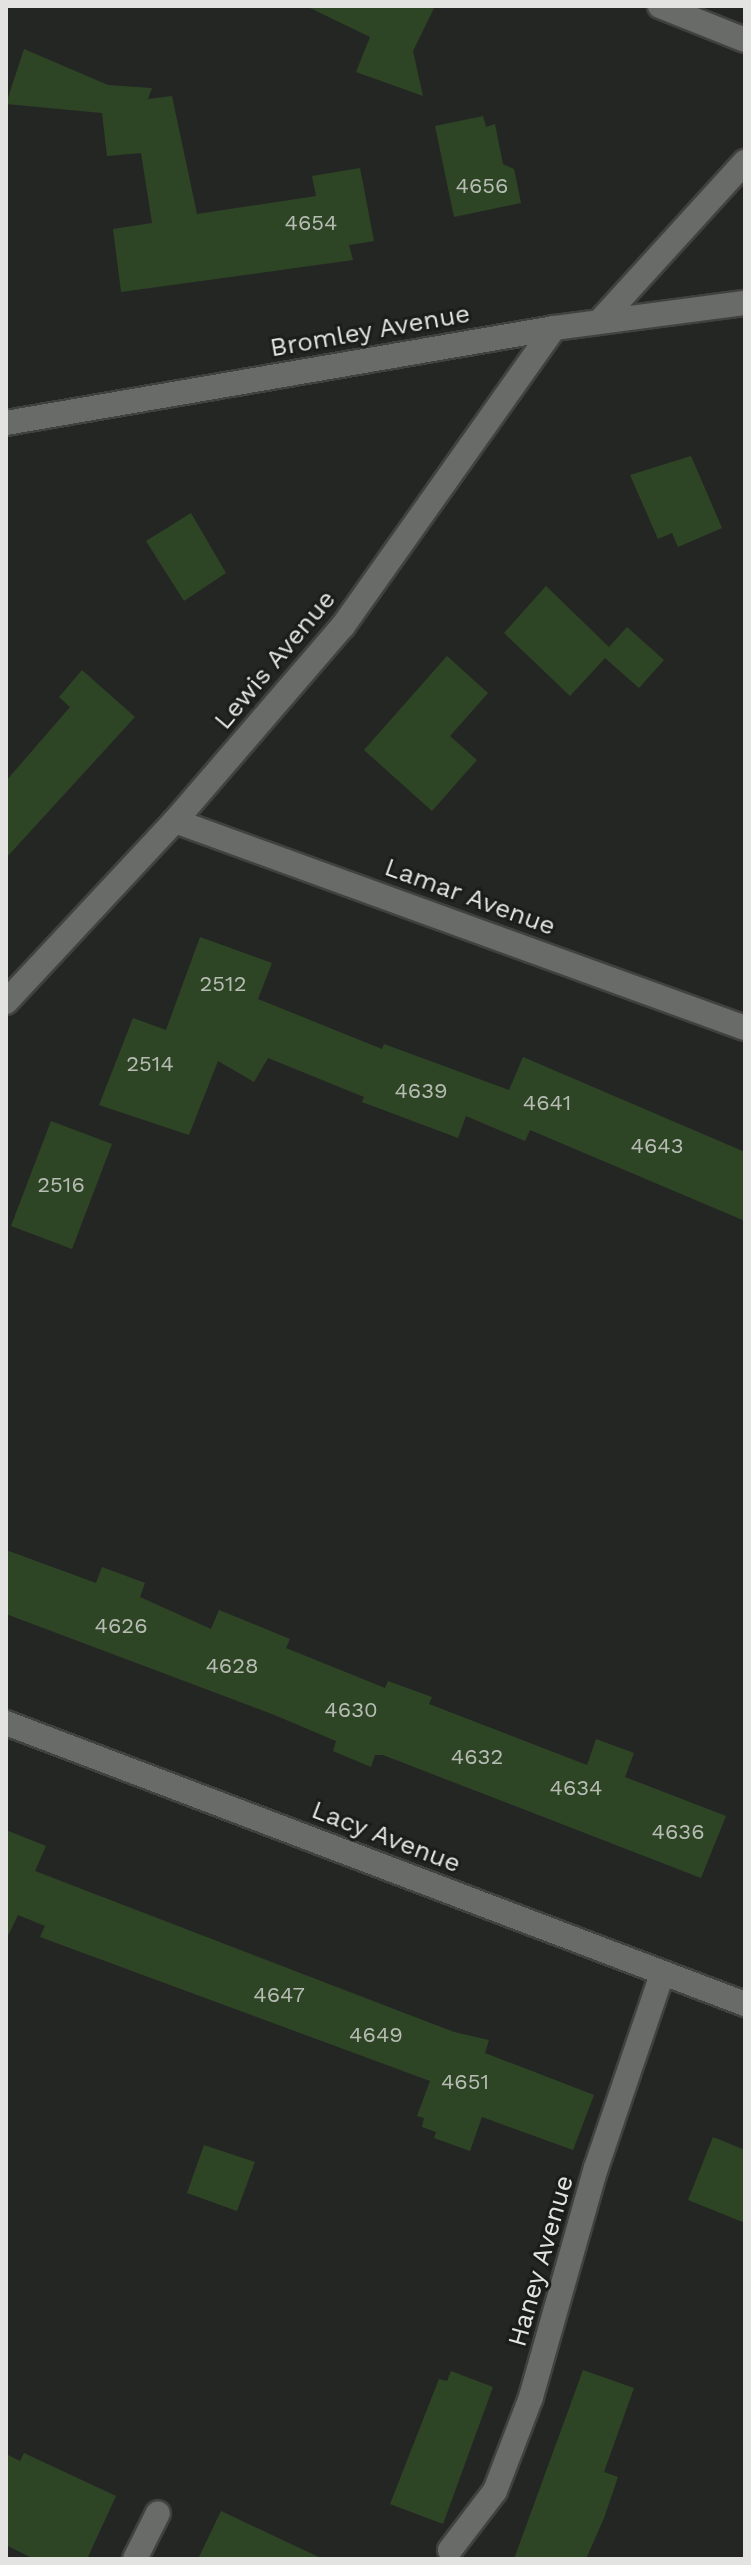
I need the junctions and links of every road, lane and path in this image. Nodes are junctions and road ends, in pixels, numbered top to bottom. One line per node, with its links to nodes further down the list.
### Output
1 (660, 6): 2 (street)
2 (745, 40)
3 (745, 162): 5 (street)
4 (745, 303): 5 (street, Bromley Avenue)
5 (601, 320): 6 (street, Bromley Avenue)
6 (554, 328): 7 (street, Bromley Avenue); 8 (street, Lewis Avenue)
7 (6, 423)
8 (175, 821): 9 (street, Lewis Avenue); 10 (street, Lamar Avenue)
9 (6, 1002)
10 (745, 1028)
11 (6, 1723): 12 (street, Lacy Avenue)
12 (662, 1974): 13 (street, Lacy Avenue); 15 (street, Haney Avenue)
13 (745, 2004)
14 (158, 2513): 16 (street)
15 (450, 2550)
16 (135, 2559)

